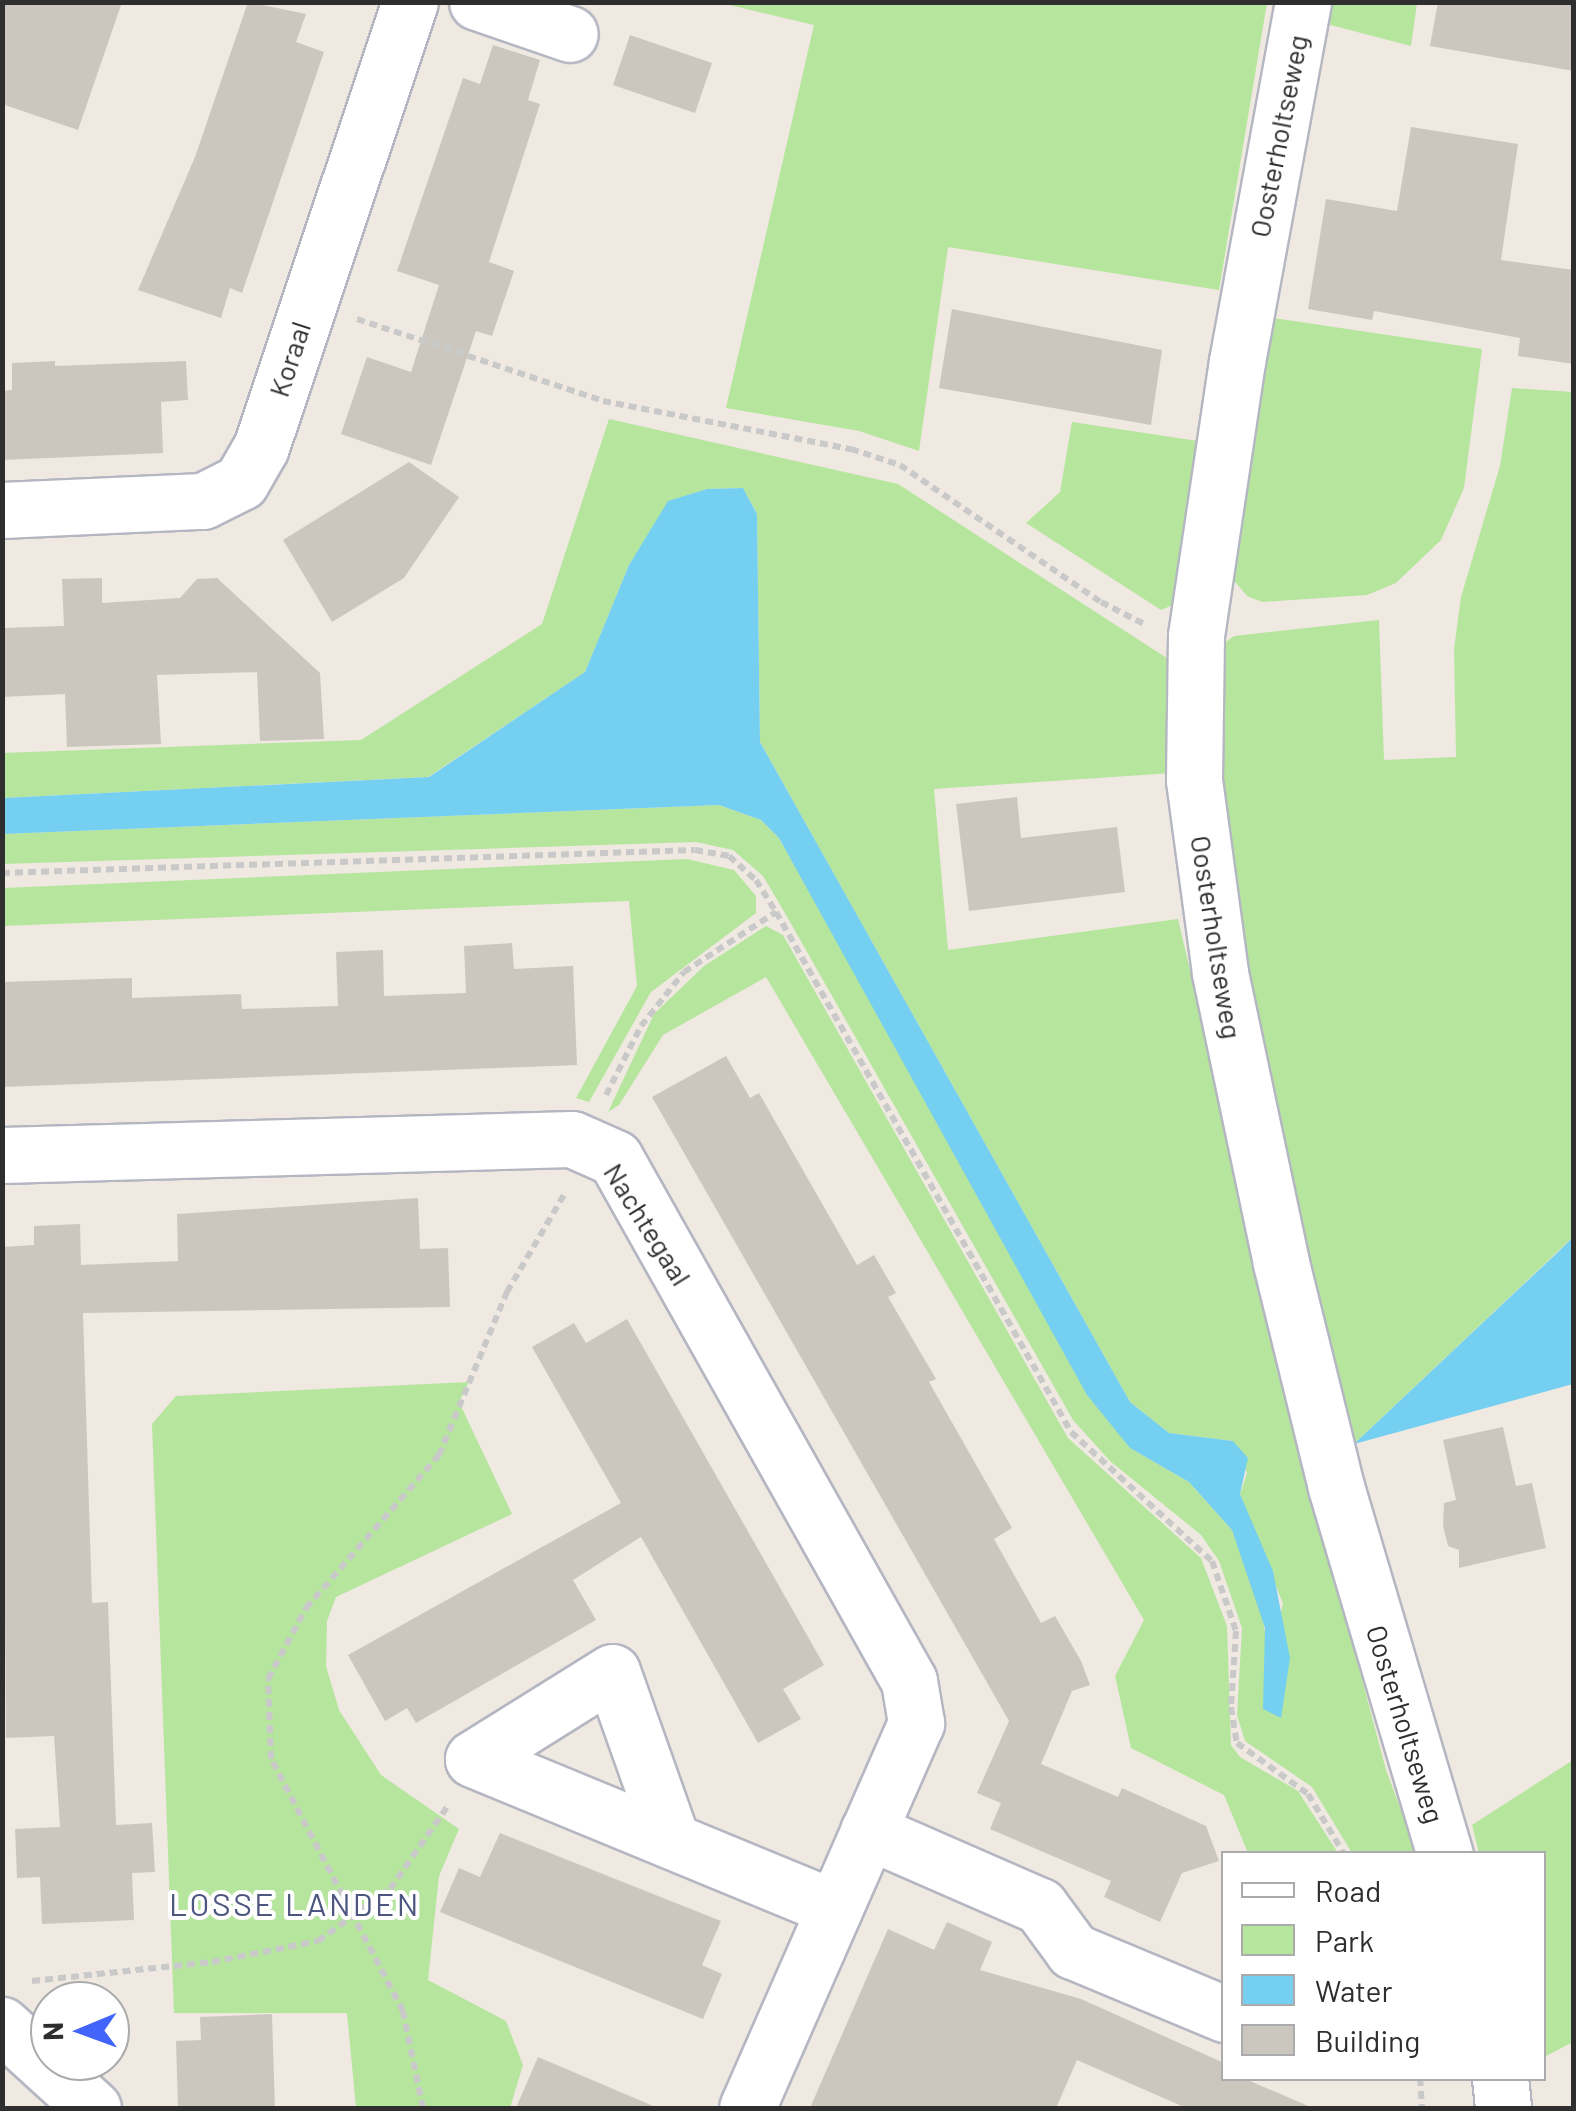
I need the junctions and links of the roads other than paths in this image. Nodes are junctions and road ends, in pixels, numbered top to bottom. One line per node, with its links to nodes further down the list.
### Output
1 (410, 2): 5 (street, Koraal)
2 (477, 2): 4 (street)
3 (1303, 2): 9 (street, Oosterholtseweg)
4 (570, 34)
5 (2, 510)
6 (2, 1155): 7 (street, Nachtegaal)
7 (868, 1832): 10 (street, Nachtegaal); 12 (street)
8 (672, 1841): 8 (street); 10 (street)
9 (1444, 1851)
10 (835, 1908): 15 (street, Nachtegaal)
11 (12, 2003): 14 (street)
12 (1221, 2013)
13 (1500, 2081): 16 (street)
14 (93, 2108)
15 (748, 2108)
16 (1503, 2108)

